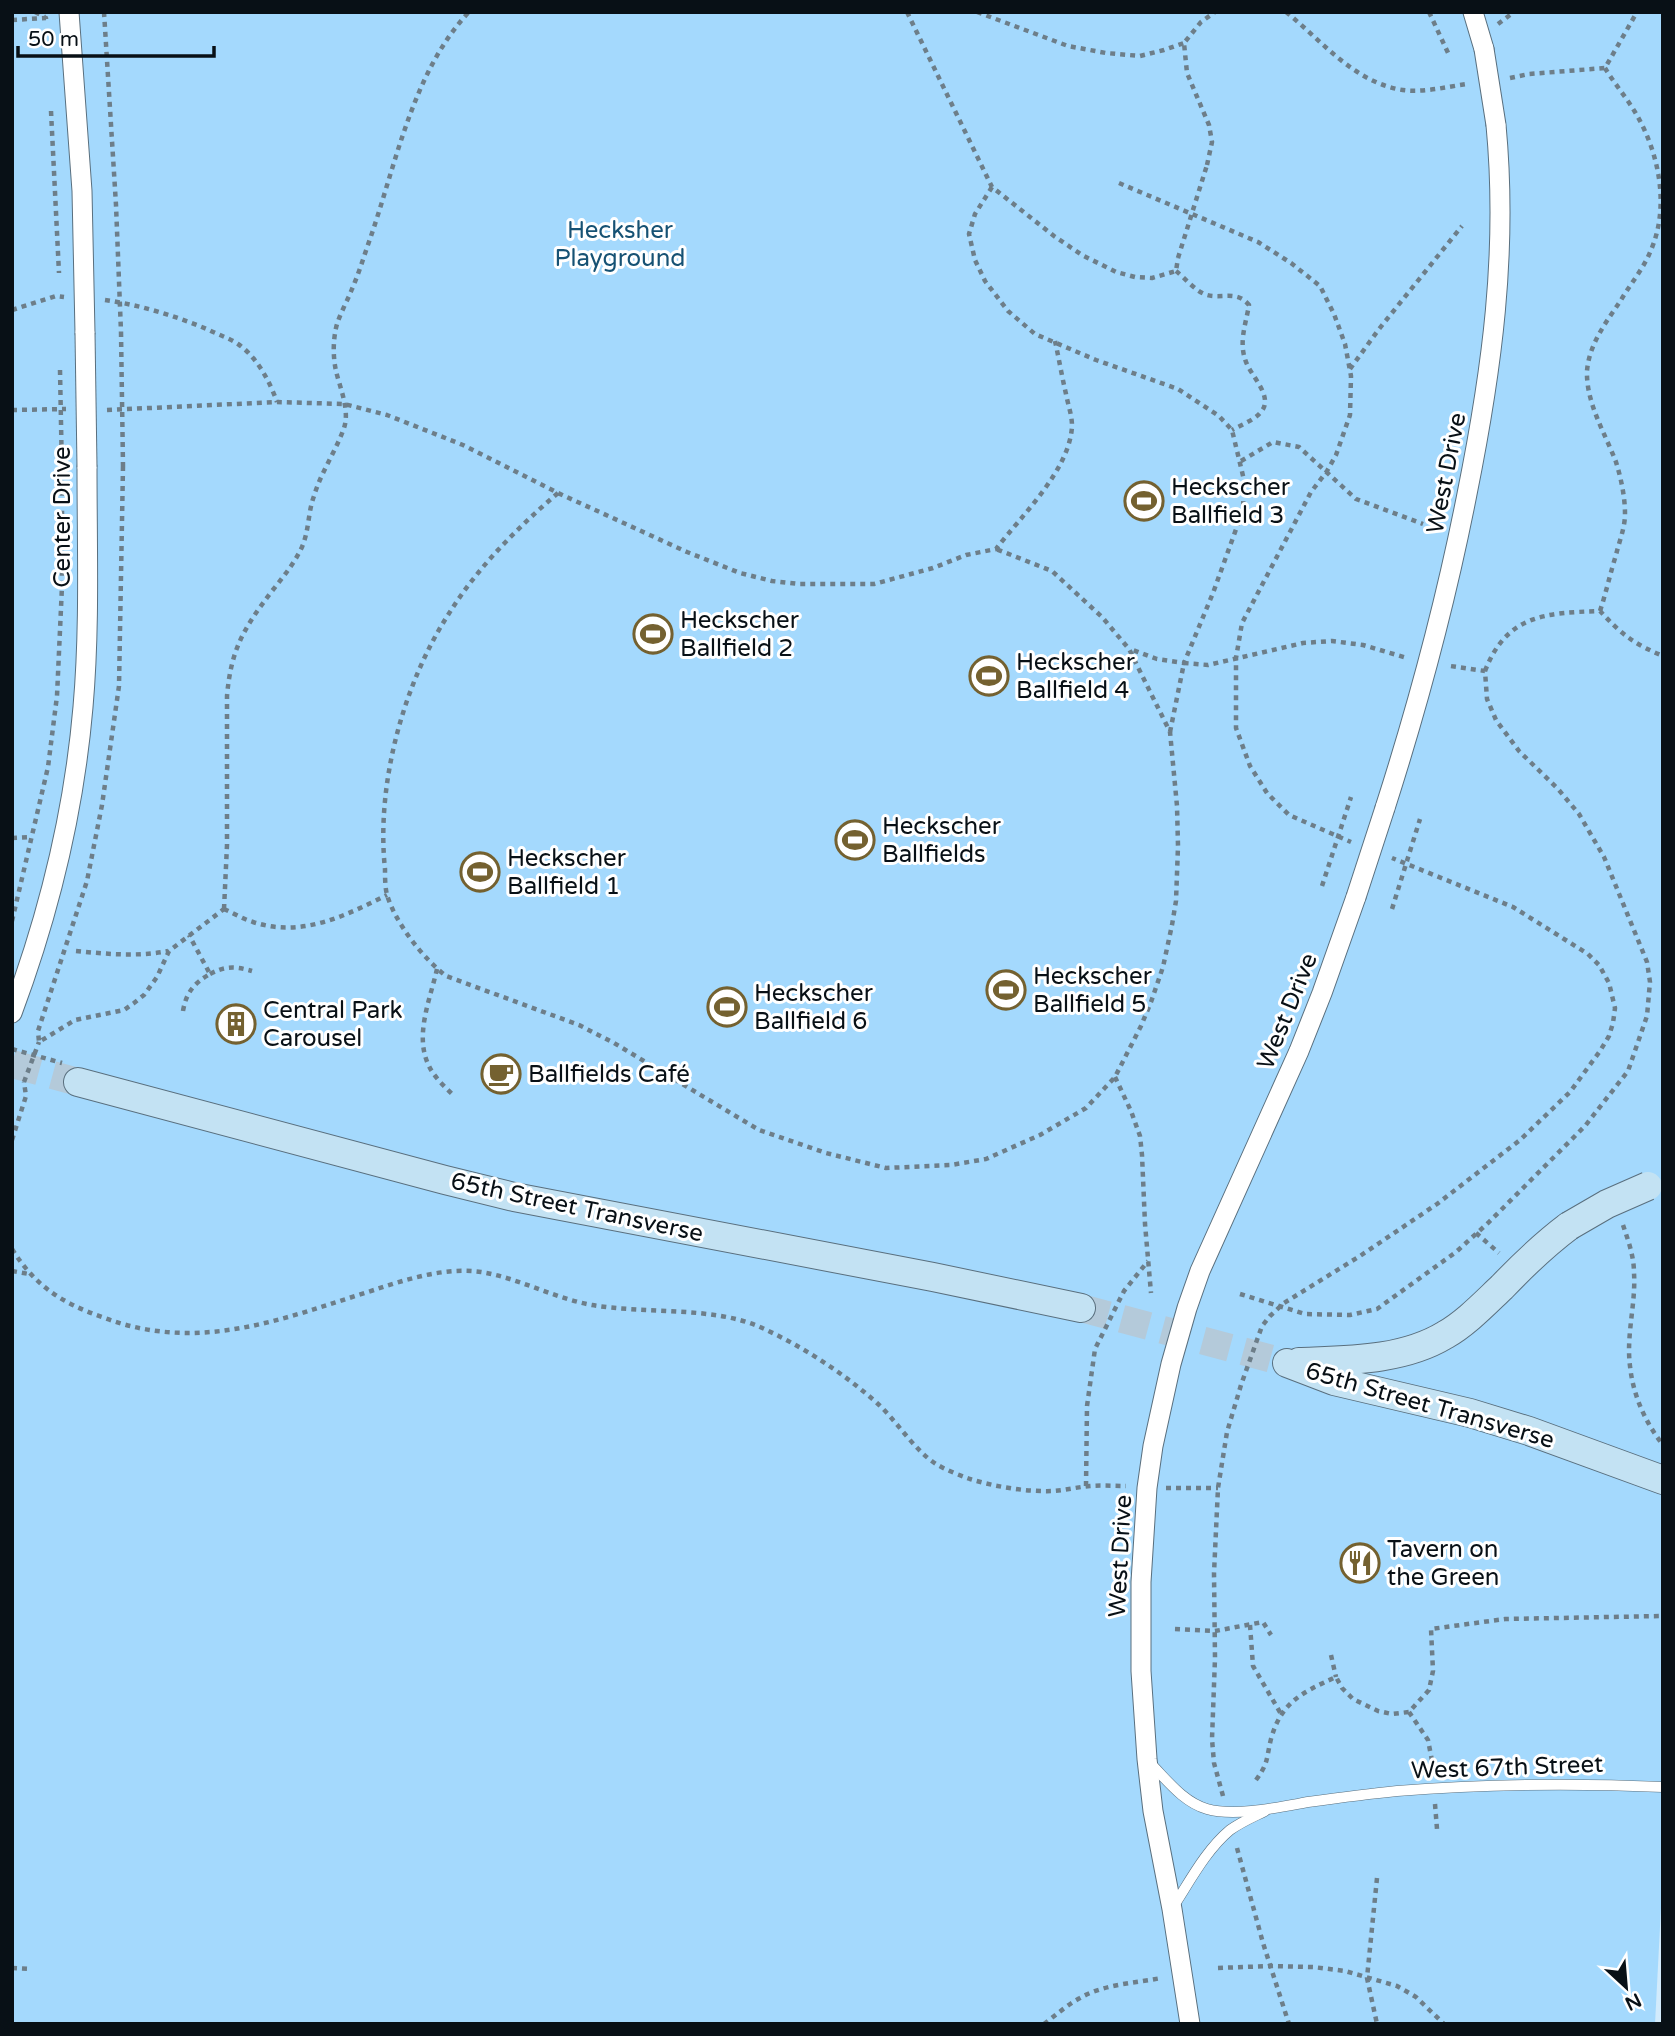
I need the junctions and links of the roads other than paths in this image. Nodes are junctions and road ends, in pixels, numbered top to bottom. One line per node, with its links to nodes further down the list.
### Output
1 (69, 12): 3 (street, Center Drive, bridge)
2 (1473, 12): 8 (street, West Drive, bridge)
3 (12, 1013)
4 (78, 1082): 6 (main road, 65th Street Transverse)
5 (1655, 1184): 7 (main road, 65th Street Transverse, bridge)
6 (1081, 1308)
7 (1663, 1480)
8 (1147, 1759): 10 (lane, West 67th Street); 11 (street, West Drive)
9 (1663, 1787): 10 (lane, West 67th Street)
10 (1268, 1809): 11 (lane)
11 (1172, 1909): 12 (street, West Drive)
12 (1190, 2024)

